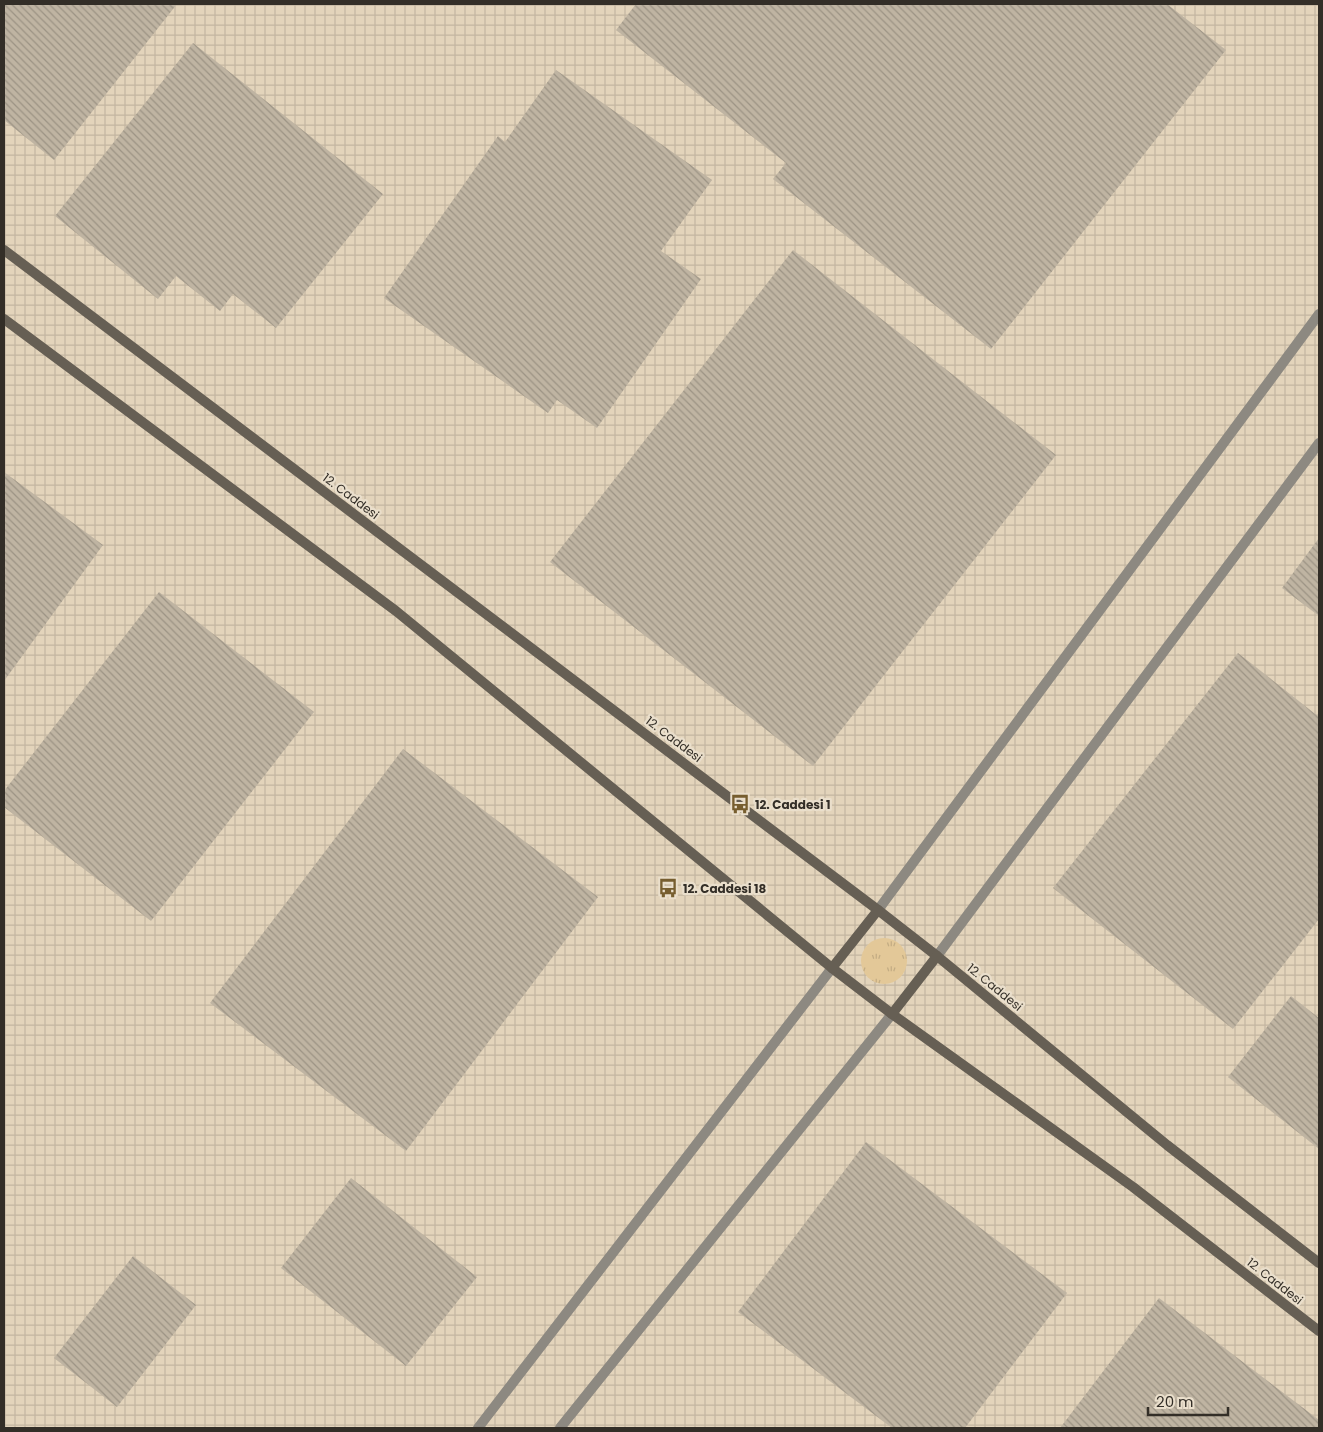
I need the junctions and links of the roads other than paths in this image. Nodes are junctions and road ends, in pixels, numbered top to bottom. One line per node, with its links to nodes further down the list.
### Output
1 (4, 250): 5 (street, 12. Caddesi)
2 (1319, 314): 5 (street)
3 (4, 319): 7 (street, 12. Caddesi)
4 (1319, 443): 6 (street)
5 (878, 910): 6 (street, 12. Caddesi); 7 (street)
6 (937, 956): 8 (street); 9 (street, 12. Caddesi)
7 (832, 968): 8 (street, 12. Caddesi); 11 (street)
8 (892, 1014): 10 (street, 12. Caddesi); 12 (street)
9 (1319, 1263)
10 (1319, 1331)
11 (478, 1428)
12 (560, 1428)

